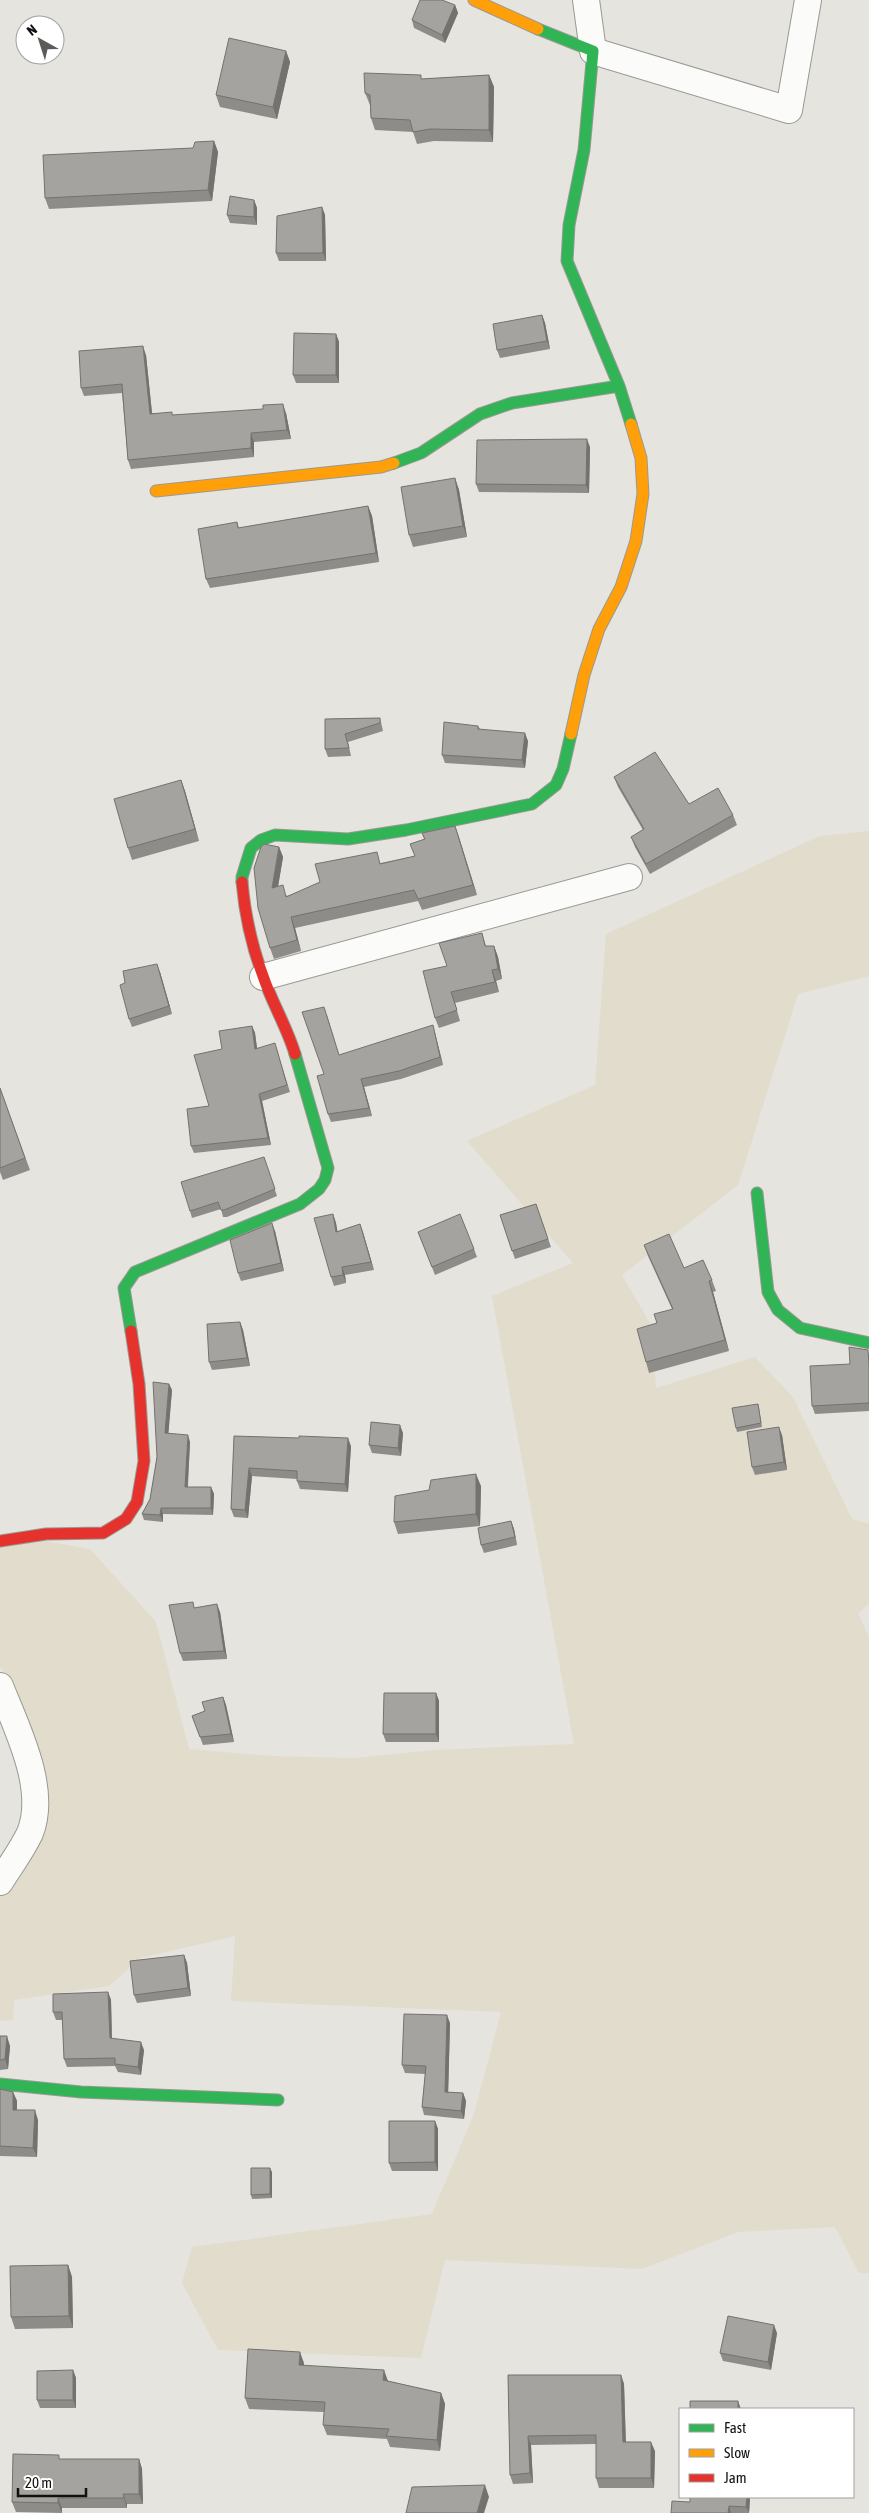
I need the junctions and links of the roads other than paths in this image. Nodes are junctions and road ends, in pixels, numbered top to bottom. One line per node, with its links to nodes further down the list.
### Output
1 (474, 0): 4 (street)
2 (586, 0): 4 (street)
3 (808, 0): 4 (street)
4 (593, 51): 5 (street)
5 (619, 386): 6 (street); 8 (street)
6 (156, 490)
7 (629, 877): 8 (street)
8 (263, 976): 11 (street)
9 (756, 1193): 10 (street)
10 (869, 1343)
11 (0, 1541)
12 (0, 1686): 13 (street)
13 (0, 1882)
14 (0, 2084): 15 (street)
15 (278, 2100)

